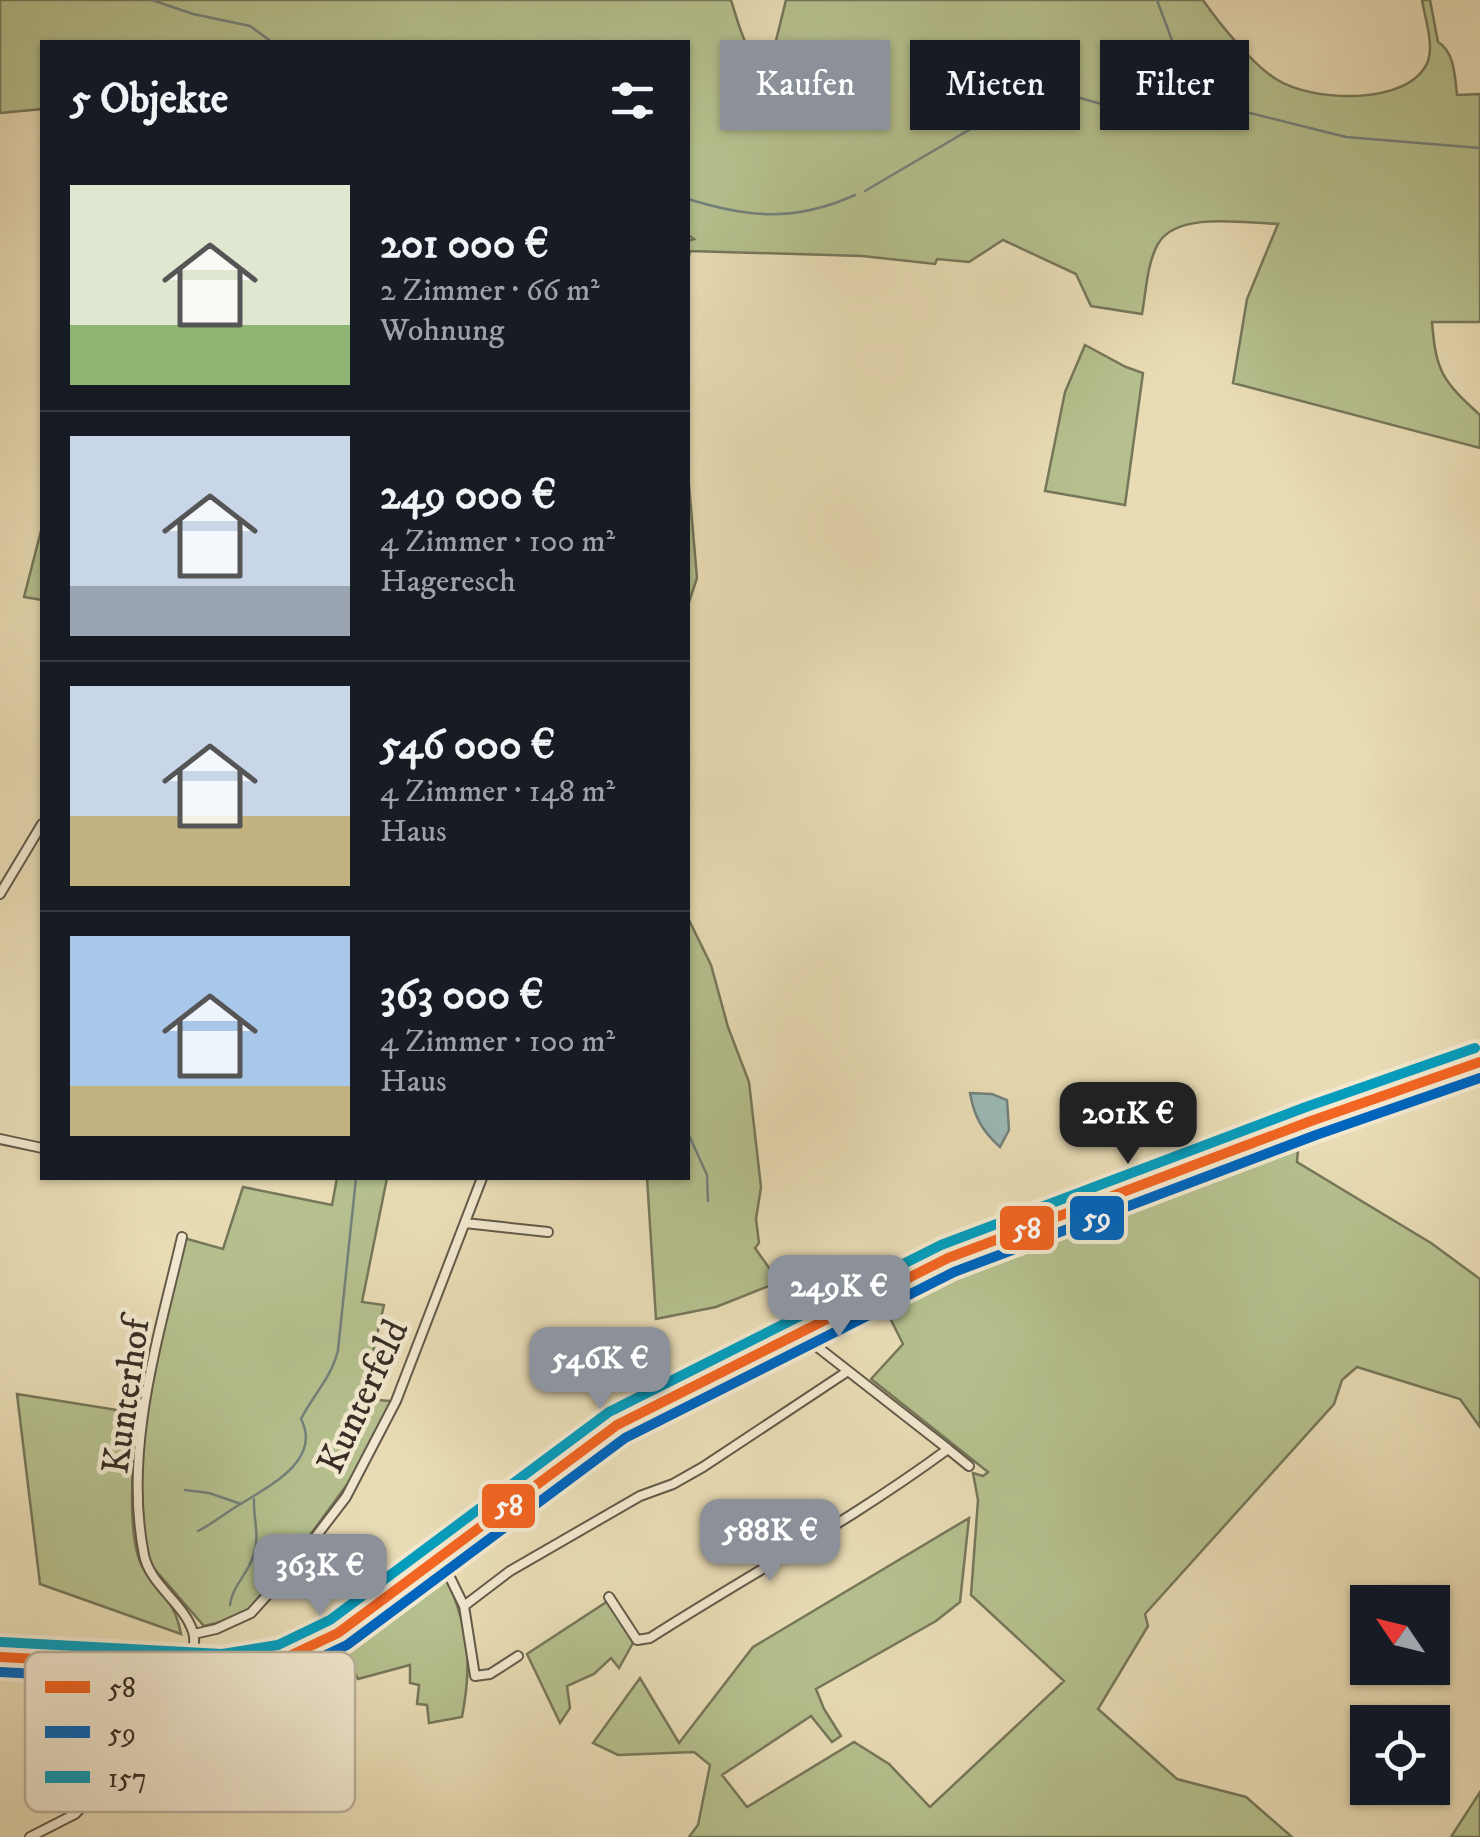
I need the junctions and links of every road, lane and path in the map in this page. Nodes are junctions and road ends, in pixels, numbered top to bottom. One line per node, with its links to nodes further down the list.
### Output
1 (40, 827): 2 (street)
2 (0, 894)
3 (1480, 1062): 10 (main road)
4 (0, 1139): 5 (street)
5 (40, 1148)
6 (481, 1180): 7 (street, Kunterfeld)
7 (465, 1223): 8 (street); 17 (street, Kunterfeld)
8 (548, 1232)
9 (182, 1237): 17 (street, Kunterhof)
10 (802, 1331): 11 (street); 14 (main road)
11 (848, 1371): 12 (street); 16 (street)
12 (948, 1449): 13 (street); 15 (street)
13 (969, 1466)
14 (440, 1556): 16 (street); 19 (main road)
15 (609, 1597)
16 (464, 1606): 20 (street)
17 (194, 1634): 18 (street)
18 (192, 1652)
19 (297, 1652)
20 (518, 1656)
21 (0, 1657): 22 (main road)
22 (25, 1658)
23 (77, 1812): 24 (street)
24 (30, 1837)

